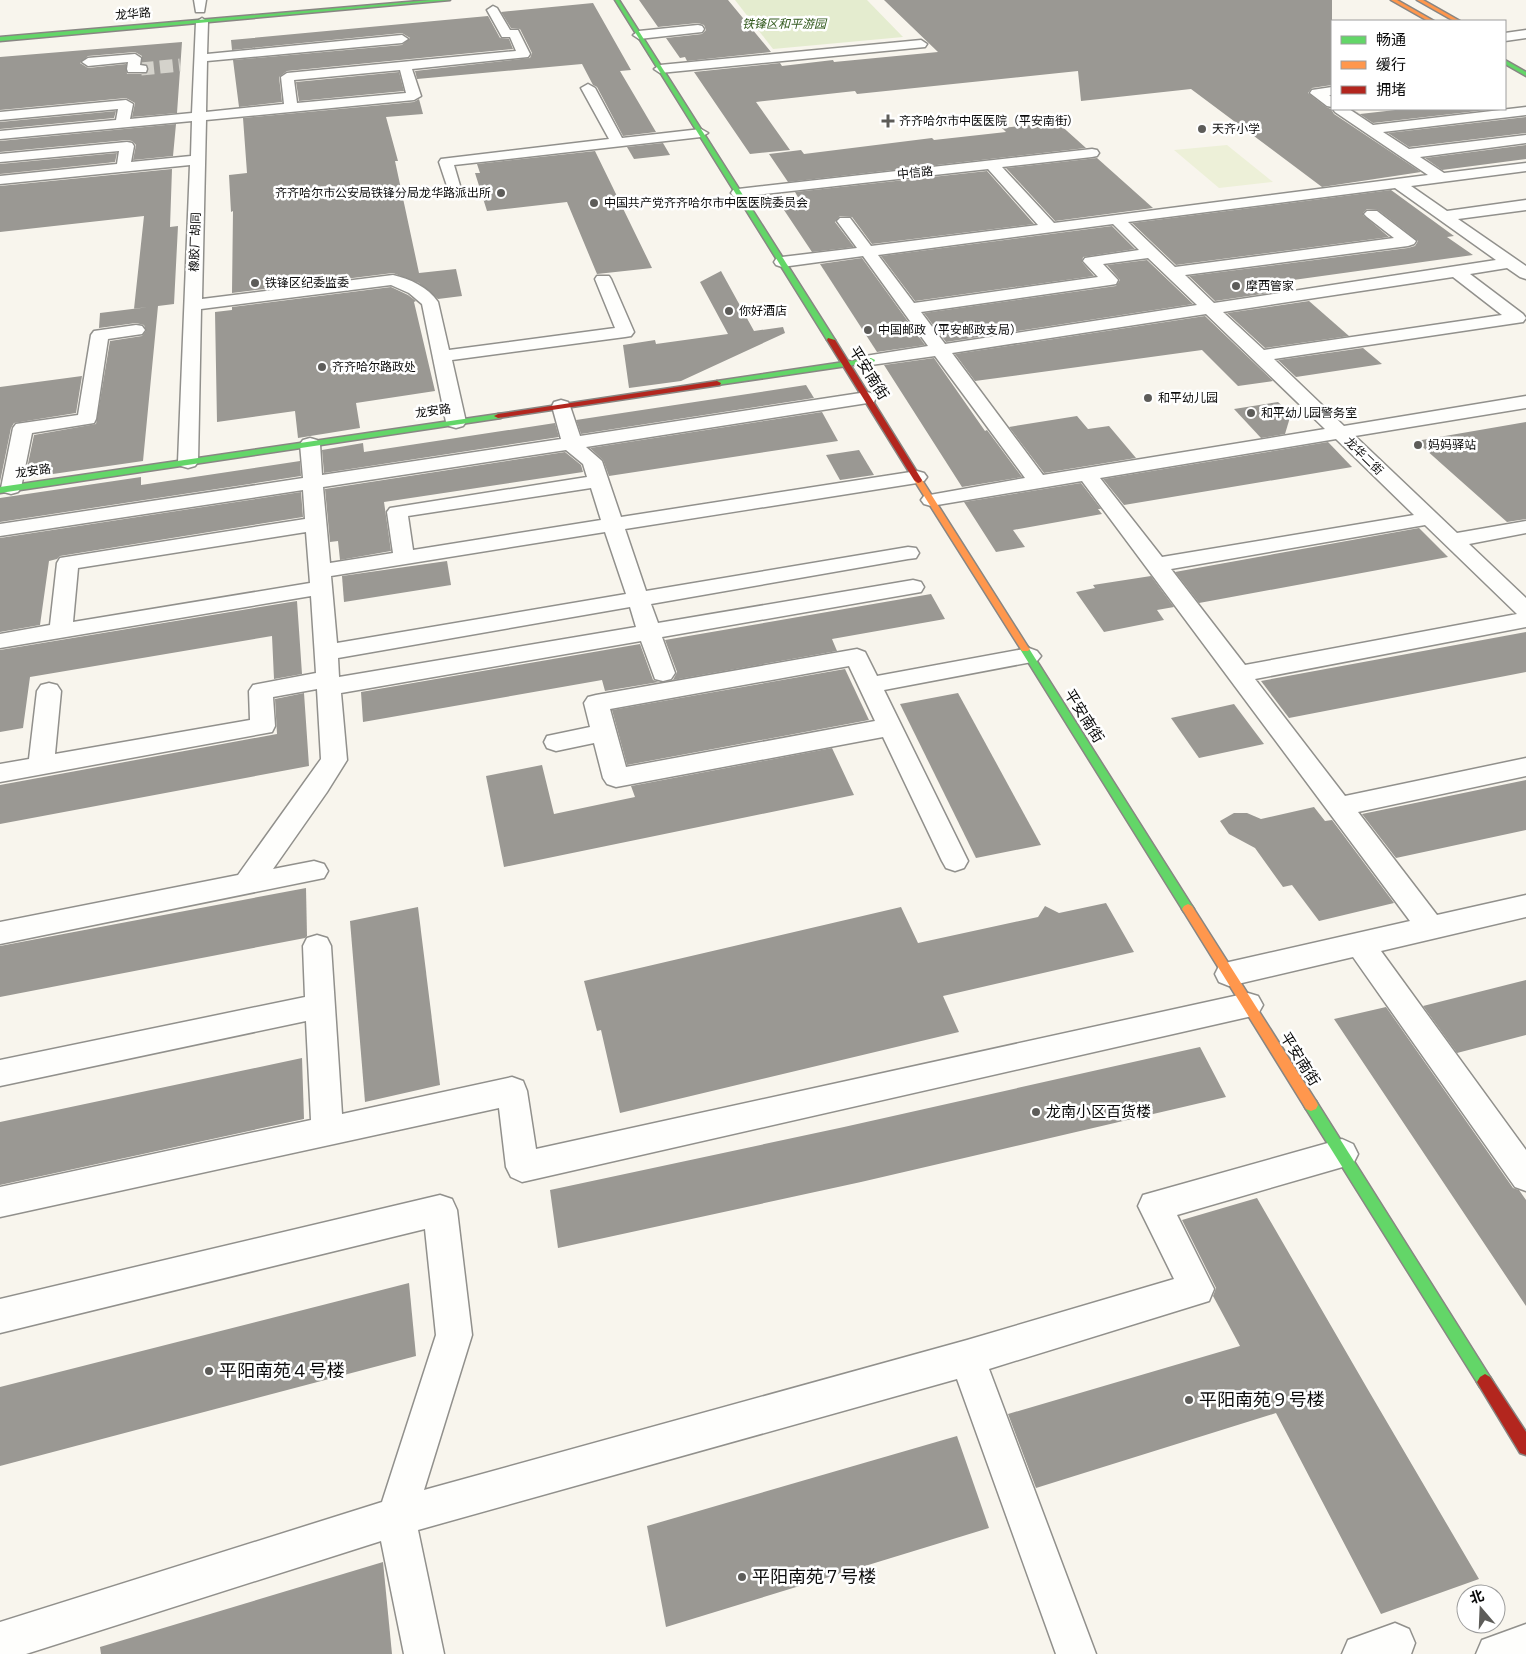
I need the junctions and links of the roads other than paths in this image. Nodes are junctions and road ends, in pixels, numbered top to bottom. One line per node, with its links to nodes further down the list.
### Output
1 (318, 0): 7 (street, 龙华路)
2 (448, 0): 7 (street, 龙华路)
3 (617, 0): 12 (street, 平安南街)
4 (1393, 0): 8 (street)
5 (1419, 0): 9 (street)
6 (493, 10): 21 (street)
7 (201, 11): 10 (street, 龙华路); 15 (street, 龙华路); 19 (street, 橡胶厂胡同)
8 (1430, 20)
9 (1455, 20)
10 (0, 28)
11 (698, 29): 12 (street)
12 (639, 34): 23 (street, 平安南街)
13 (1526, 34): 14 (street)
14 (1506, 36)
15 (0, 39)
16 (402, 39): 19 (street)
17 (921, 44): 23 (street)
18 (88, 62): 22 (street)
19 (196, 62): 33 (street, 橡胶厂胡同)
20 (1506, 63): 24 (street)
21 (404, 66): 28 (street); 28 (street)
22 (142, 69)
23 (660, 69): 37 (street, 平安南街)
24 (1526, 74)
25 (588, 88): 40 (street)
26 (1331, 91): 27 (street)
27 (1331, 103)
28 (291, 108): 33 (street)
29 (1342, 110): 35 (street)
30 (1526, 111): 31 (street)
31 (1501, 114): 35 (street); 36 (street)
32 (0, 116): 34 (street)
33 (199, 117): 34 (street); 44 (street, 橡胶厂胡同)
34 (122, 124): 38 (street)
35 (1370, 129): 42 (street)
36 (1526, 129)
37 (701, 133): 40 (street); 52 (street, 平安南街)
38 (0, 135)
39 (1526, 139): 42 (street)
40 (617, 142): 51 (street)
41 (1092, 153): 45 (street, 中信路)
42 (1407, 154): 48 (street)
43 (0, 158): 47 (street)
44 (198, 160): 47 (street); 67 (street, 橡胶厂胡同)
45 (991, 164): 52 (street, 中信路); 59 (street)
46 (1526, 167): 48 (street)
47 (123, 168): 49 (street)
48 (1442, 178): 50 (street)
49 (0, 180)
50 (1397, 184): 56 (street); 57 (street)
51 (454, 189)
52 (738, 193): 62 (street, 平安南街)
53 (1526, 205): 56 (street)
54 (1411, 209): 56 (street)
55 (1392, 211): 65 (street)
56 (1437, 211): 63 (street)
57 (1116, 219): 59 (street); 61 (street, 龙华二街)
58 (845, 222): 60 (street)
59 (1049, 227): 60 (street)
60 (866, 251): 62 (street); 68 (street)
61 (1152, 253): 65 (street, 龙华二街); 68 (street)
62 (782, 262): 75 (street, 平安南街)
63 (1521, 270): 64 (street)
64 (1456, 271): 69 (street); 73 (street)
65 (1172, 272): 69 (street, 龙华二街)
66 (603, 279): 72 (street)
67 (193, 305): 72 (street); 83 (street, 橡胶厂胡同)
68 (910, 309): 71 (street)
69 (1211, 309): 71 (street); 73 (street, 龙华二街)
70 (136, 330): 89 (street)
71 (940, 349): 74 (street); 87 (street)
72 (442, 356): 79 (street)
73 (1260, 356): 80 (street, 龙华二街)
74 (871, 360): 75 (street, 龙安路)
75 (846, 364): 76 (street, 平安南街); 78 (street, 龙安路)
76 (867, 398): 81 (street); 85 (street, 平安南街)
77 (1526, 402): 80 (street)
78 (561, 406): 79 (street, 龙安路); 81 (street)
79 (456, 422): 82 (street, 龙安路)
80 (1340, 433): 84 (street); 91 (street, 龙华二街)
81 (572, 443): 86 (street); 88 (street)
82 (310, 444): 83 (street, 龙安路); 88 (street)
83 (188, 462): 89 (street, 龙安路)
84 (1087, 474): 87 (street); 99 (street)
85 (917, 477): 90 (street, 平安南街); 93 (street)
86 (599, 481): 93 (street); 98 (street)
87 (1038, 482): 90 (street)
88 (313, 483): 92 (street); 95 (street)
89 (6, 489)
90 (931, 500): 109 (street, 平安南街)
91 (1430, 518): 96 (street, 龙华二街); 99 (street)
92 (316, 524): 100 (street); 105 (street)
93 (613, 525): 98 (street); 102 (street)
94 (1526, 527): 96 (street)
95 (0, 530)
96 (1453, 540): 103 (street, 龙华二街)
97 (908, 553): 102 (street)
98 (404, 558): 100 (street)
99 (1156, 565): 111 (street)
100 (320, 580): 105 (street); 108 (street)
101 (914, 587): 106 (street)
102 (638, 599): 106 (street); 108 (street)
103 (1526, 610)
104 (1526, 620): 111 (street)
105 (61, 631): 107 (street)
106 (650, 632): 110 (street); 112 (street)
107 (0, 641)
108 (326, 652): 112 (street)
109 (1029, 656): 113 (street); 130 (street, 平安南街)
110 (663, 673)
111 (1239, 674): 121 (street)
112 (328, 683): 118 (street); 124 (street)
113 (870, 685): 115 (street); 116 (street)
114 (49, 691): 118 (street)
115 (890, 727): 116 (street); 122 (street)
116 (604, 733): 117 (street)
117 (556, 742)
118 (41, 766): 120 (street)
119 (1526, 767): 121 (street)
120 (0, 773)
121 (1339, 806): 126 (street)
122 (955, 860)
123 (314, 871): 124 (street)
124 (247, 884): 127 (street)
125 (1526, 906): 126 (street)
126 (1431, 928): 128 (street)
127 (0, 933)
128 (1360, 944): 130 (street); 136 (street)
129 (317, 946): 132 (street)
130 (1229, 974): 131 (street, 平安南街)
131 (1248, 1005): 134 (street); 135 (street, 平安南街)
132 (320, 1006): 133 (street); 134 (street)
133 (0, 1073)
134 (327, 1130): 137 (street)
135 (1342, 1154): 139 (street); 140 (street, 平安南街)
136 (1526, 1176)
137 (0, 1202)
138 (0, 1316): 141 (street)
139 (966, 1358): 141 (street); 145 (street)
140 (1526, 1447)
141 (396, 1517): 142 (street); 144 (street)
142 (0, 1642)
143 (1526, 1644): 146 (street)
144 (424, 1654)
145 (1076, 1654)
146 (1496, 1654)

